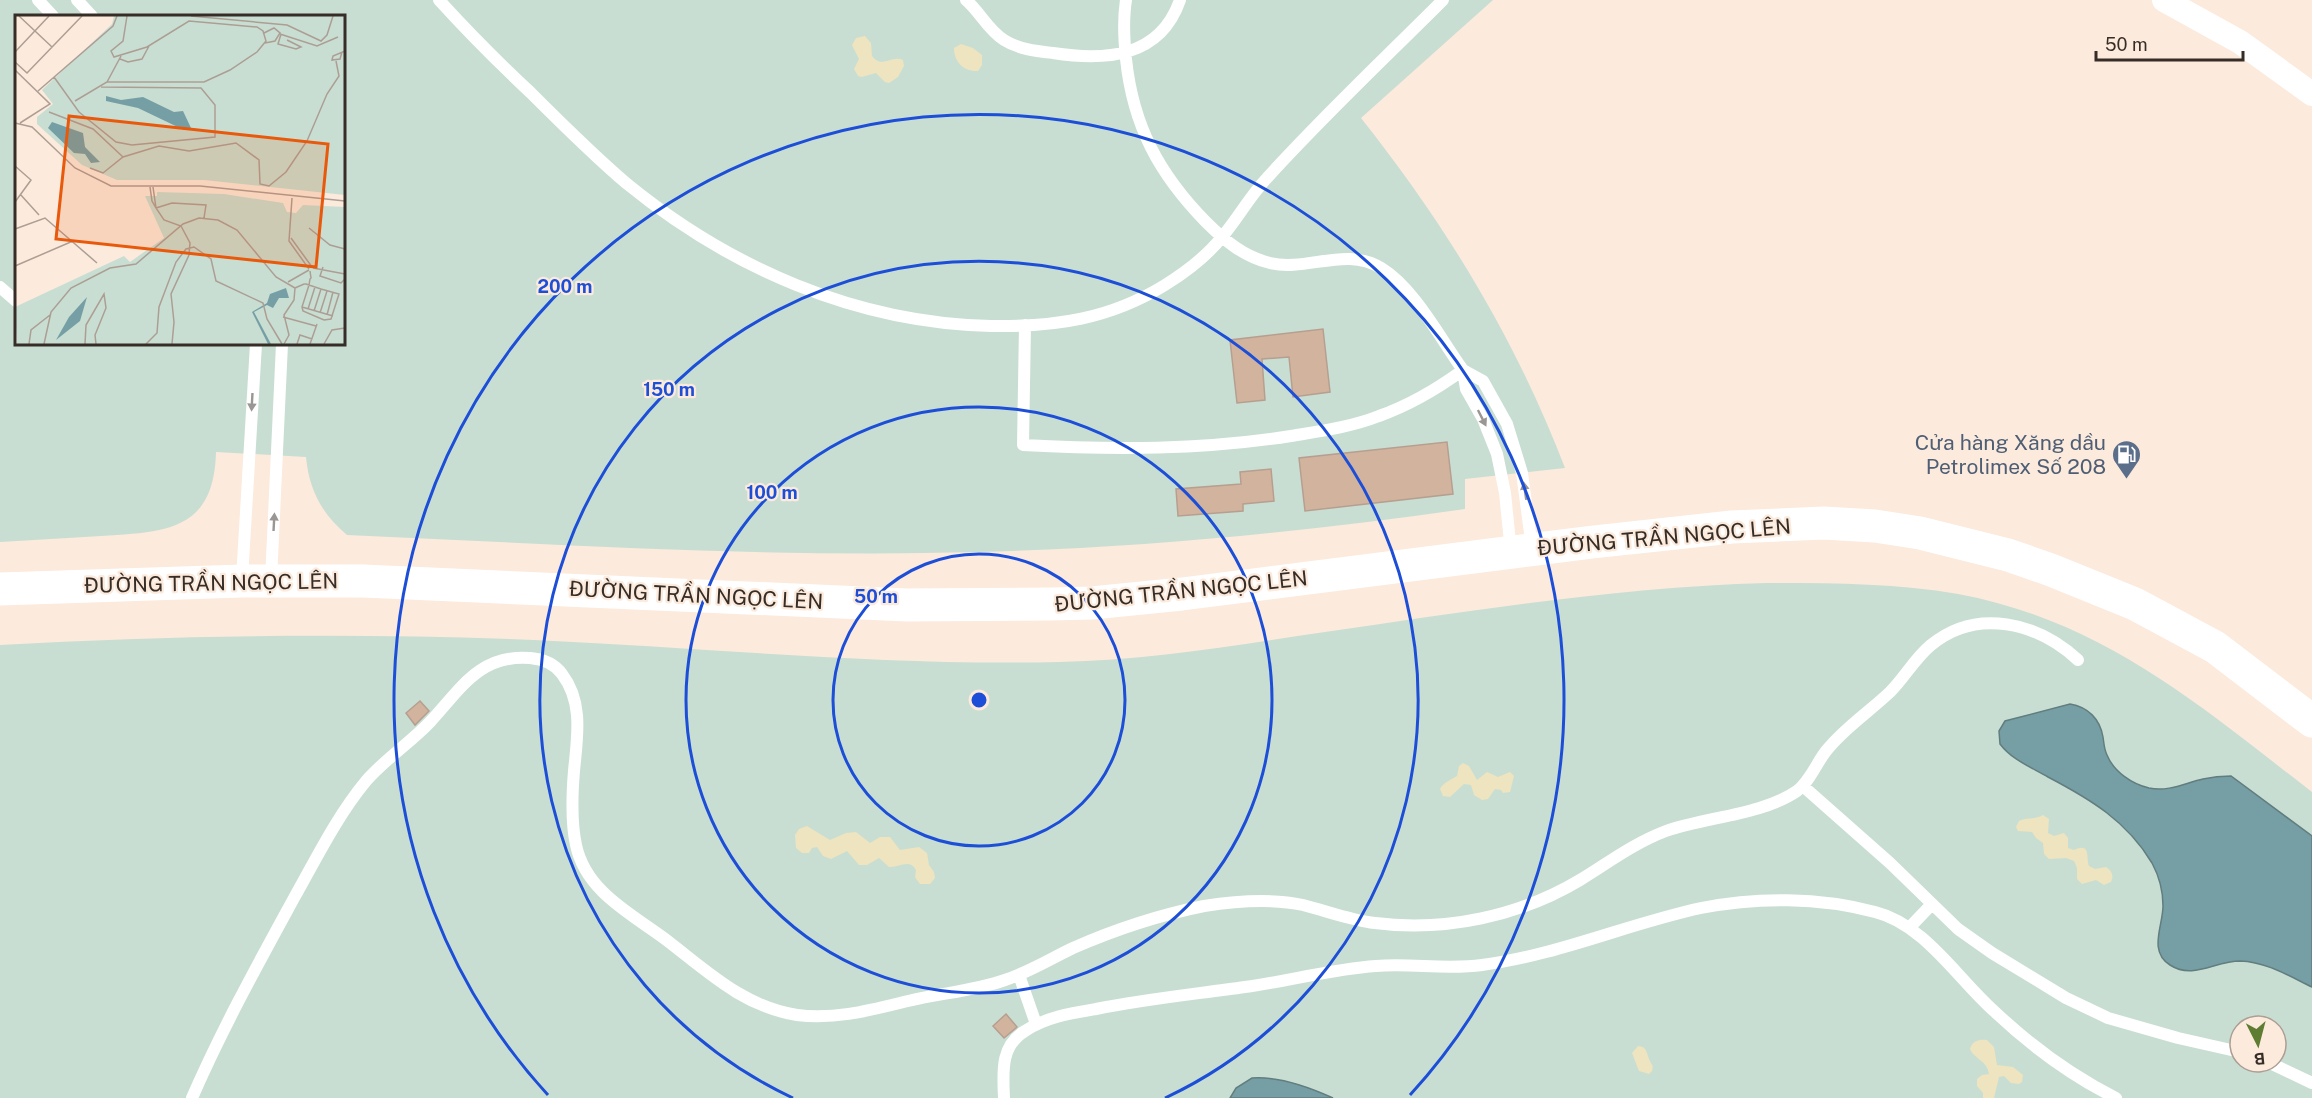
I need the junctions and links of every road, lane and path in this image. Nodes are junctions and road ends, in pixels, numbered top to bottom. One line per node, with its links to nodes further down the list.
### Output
1 (38, 0): 9 (lane)
2 (76, 0): 10 (lane)
3 (439, 0): 16 (lane)
4 (966, 0): 11 (lane)
5 (1126, 0): 11 (lane)
6 (1180, 0): 11 (lane)
7 (1443, 0): 13 (lane)
8 (2164, 0): 12 (street)
9 (52, 15)
10 (91, 15)
11 (1125, 52): 13 (lane)
12 (2312, 94)
13 (1222, 237): 16 (lane); 19 (lane)
14 (0, 287): 15 (lane)
15 (15, 300)
16 (1025, 325): 19 (lane)
17 (256, 345): 21 (lane, one-way to 21)
18 (282, 345): 21 (lane, one-way to 18)
19 (1462, 370): 20 (lane, one-way to 20); 20 (lane, one-way to 19)
20 (1522, 551): 21 (street, ĐƯỜNG TRẦN NGỌC LÊN); 24 (street, ĐƯỜNG TRẦN NGỌC LÊN)
21 (257, 581): 22 (street, ĐƯỜNG TRẦN NGỌC LÊN)
22 (0, 590)
23 (2078, 660): 25 (lane)
24 (2312, 721)
25 (1804, 787): 26 (lane); 28 (lane)
26 (1932, 904): 27 (lane); 30 (lane)
27 (1910, 927): 29 (lane); 35 (lane)
28 (1019, 975): 29 (lane); 33 (lane)
29 (1036, 1024): 34 (lane)
30 (2228, 1049)
31 (2288, 1072): 32 (lane)
32 (2312, 1083)
33 (192, 1098)
34 (1004, 1098)
35 (2116, 1098)

